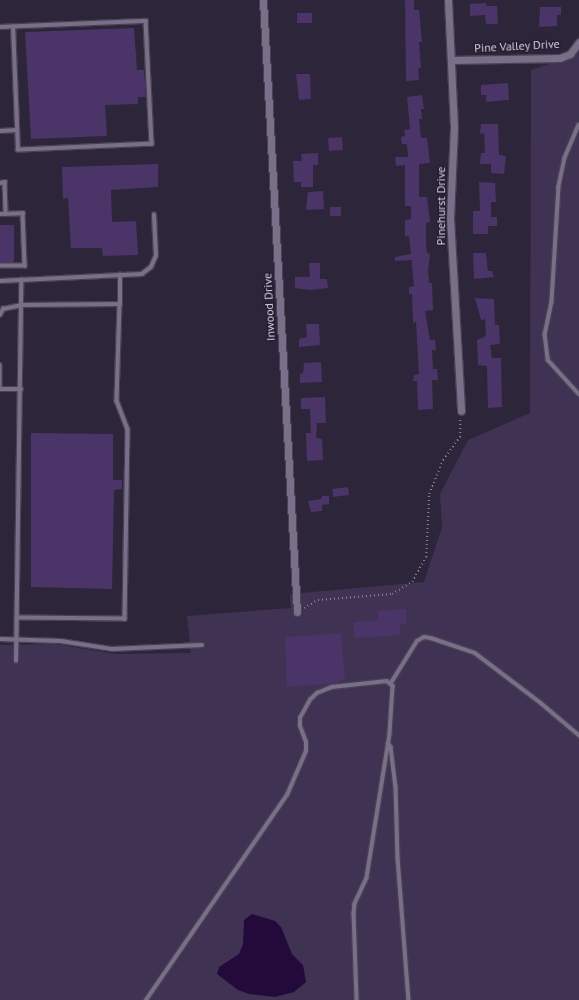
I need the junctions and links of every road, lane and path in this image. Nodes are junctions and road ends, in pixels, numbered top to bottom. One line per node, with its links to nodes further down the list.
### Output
1 (263, 0): 26 (street, Inwood Drive)
2 (448, 0): 6 (street, Pinehurst Drive)
3 (0, 27): 4 (lane)
4 (13, 27): 8 (lane); 8 (lane)
5 (579, 42): 6 (street, Pine Valley Drive)
6 (451, 60): 25 (street, Pinehurst Drive)
7 (579, 125): 24 (lane)
8 (17, 130): 9 (lane)
9 (0, 131)
10 (0, 182): 12 (lane)
11 (0, 214): 12 (lane)
12 (6, 214): 14 (lane)
13 (154, 215): 15 (lane)
14 (0, 266)
15 (120, 275): 16 (lane); 18 (lane)
16 (21, 280): 17 (lane); 19 (lane)
17 (0, 281)
18 (120, 304): 19 (lane); 27 (lane)
19 (22, 305): 20 (lane); 22 (lane)
20 (0, 315)
21 (0, 365): 23 (lane)
22 (22, 388): 23 (lane); 27 (lane)
23 (0, 389)
24 (579, 394)
25 (461, 411): 26 (path)
26 (297, 612)
27 (19, 618): 29 (lane)
28 (0, 639): 29 (lane)
29 (18, 640): 30 (lane); 31 (lane)
30 (202, 645)
31 (16, 661)
32 (391, 683): 33 (lane); 34 (lane); 35 (lane)
33 (579, 735)
34 (388, 743): 36 (lane); 37 (lane)
35 (146, 1000)
36 (357, 1000)
37 (409, 1000)

